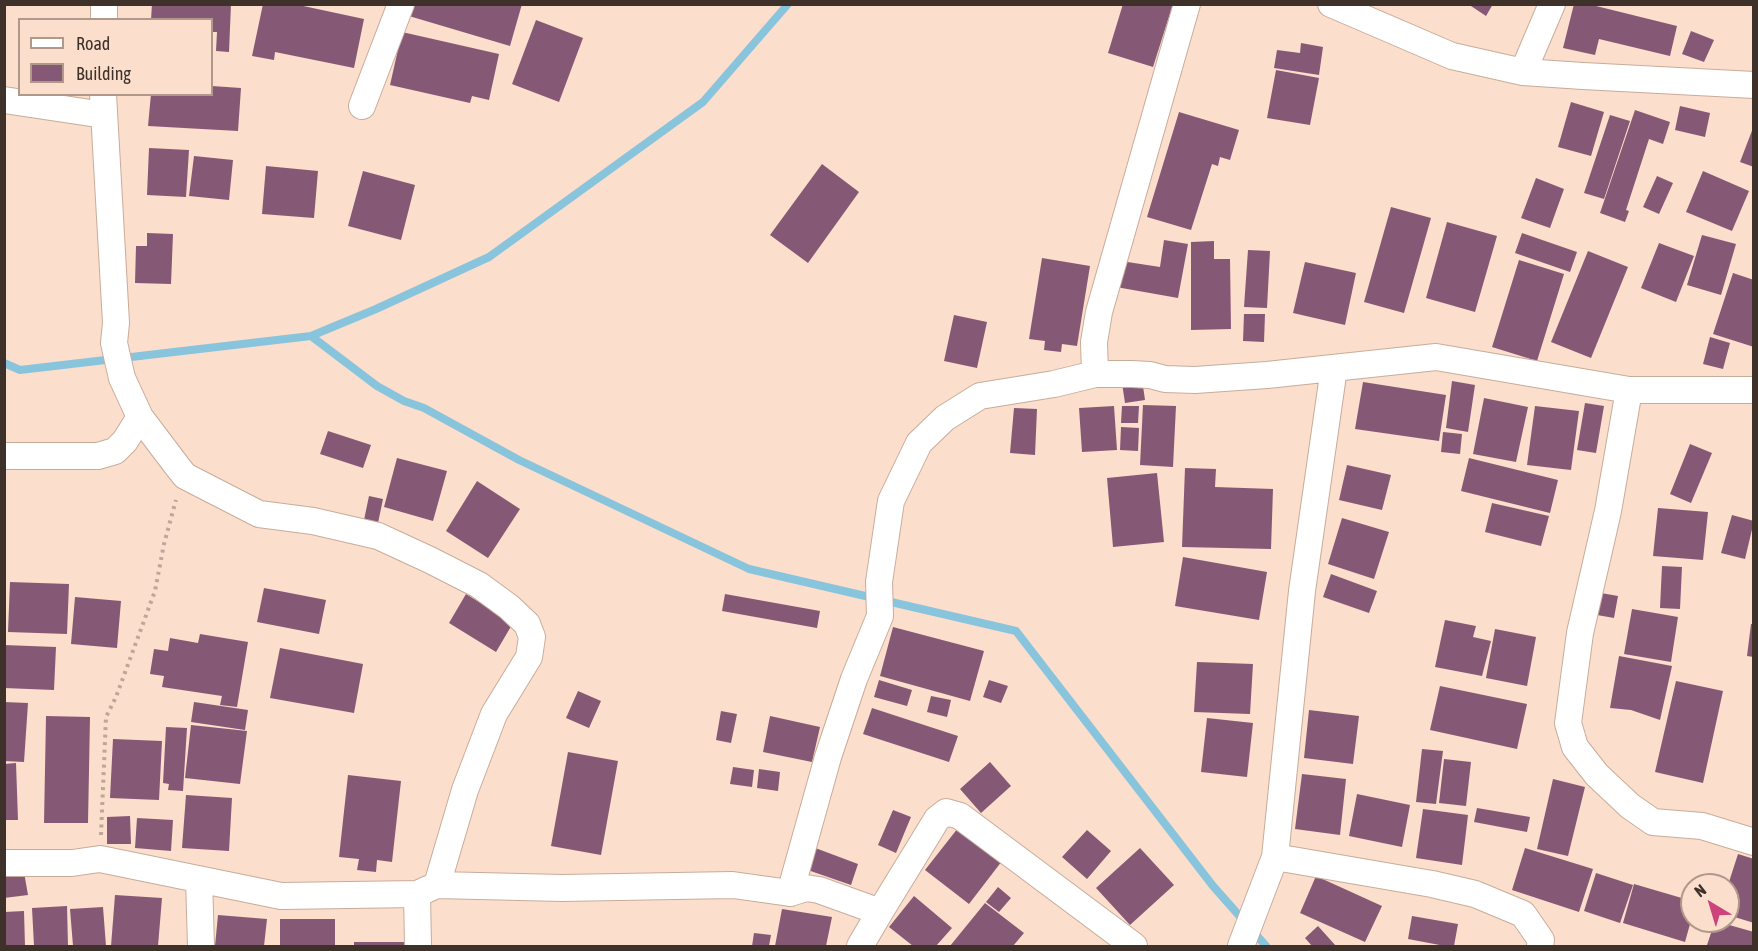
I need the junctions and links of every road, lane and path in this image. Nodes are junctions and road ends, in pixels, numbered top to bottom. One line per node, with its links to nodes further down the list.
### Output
1 (401, 4): 9 (street)
2 (1187, 4): 11 (street)
3 (1331, 4): 5 (street)
4 (1552, 4): 5 (street)
5 (1523, 72): 6 (street)
6 (1754, 85)
7 (4, 100): 8 (street)
8 (104, 105): 14 (street)
9 (362, 106)
10 (1334, 368): 11 (street); 12 (street); 18 (street)
11 (1095, 374): 23 (street)
12 (1629, 390): 13 (street); 17 (street)
13 (1754, 390)
14 (140, 417): 15 (street); 16 (street)
15 (4, 456)
16 (185, 476): 19 (path); 22 (street)
17 (1754, 842)
18 (1275, 857): 29 (street); 30 (street)
19 (100, 859): 20 (street); 21 (street)
20 (4, 863)
21 (198, 879): 22 (street); 25 (street)
22 (427, 889): 23 (street); 26 (street)
23 (790, 893): 24 (street)
24 (880, 912): 27 (street); 28 (street)
25 (201, 946)
26 (418, 946)
27 (860, 946)
28 (1134, 946)
29 (1241, 946)
30 (1540, 946)

